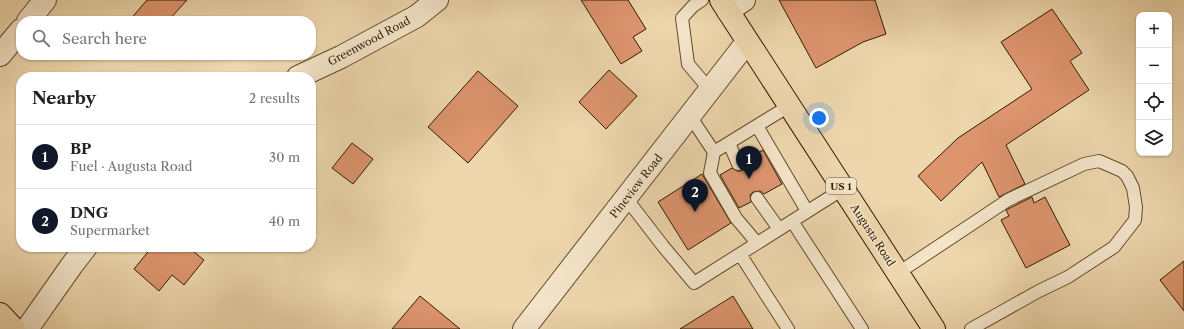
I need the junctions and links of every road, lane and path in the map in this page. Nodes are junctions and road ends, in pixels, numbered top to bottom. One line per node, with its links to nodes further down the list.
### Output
1 (45, 0): 5 (street)
2 (437, 0): 9 (street, Greenwood Road)
3 (702, 0): 10 (lane)
4 (731, 4): 7 (main road, Augusta Road / US 1)
5 (32, 16)
6 (16, 36): 8 (street)
7 (748, 42): 10 (street, Pineview Road); 11 (main road, Augusta Road / US 1)
8 (0, 55)
9 (309, 72)
10 (710, 90): 12 (street, Pineview Road)
11 (789, 106): 13 (lane); 17 (main road, Augusta Road / US 1)
12 (690, 116): 15 (lane); 18 (street, Pineview Road)
13 (757, 126): 14 (lane); 20 (lane)
14 (729, 143): 15 (lane); 16 (lane)
15 (714, 152): 23 (lane)
16 (738, 164)
17 (843, 189): 20 (lane); 26 (main road, Augusta Road / US 1)
18 (626, 198): 25 (lane); 30 (street, Pineview Road)
19 (757, 198): 22 (lane)
20 (808, 211): 21 (lane)
21 (792, 221): 22 (lane); 32 (lane)
22 (779, 229): 23 (lane)
23 (757, 243): 25 (lane)
24 (82, 252): 29 (street)
25 (740, 254): 31 (lane)
26 (898, 273): 33 (main road, Augusta Road / US 1); 34 (lane)
27 (0, 314): 28 (main road)
28 (14, 329)
29 (27, 329)
30 (524, 329)
31 (788, 329)
32 (862, 329)
33 (934, 329)
34 (971, 329)

